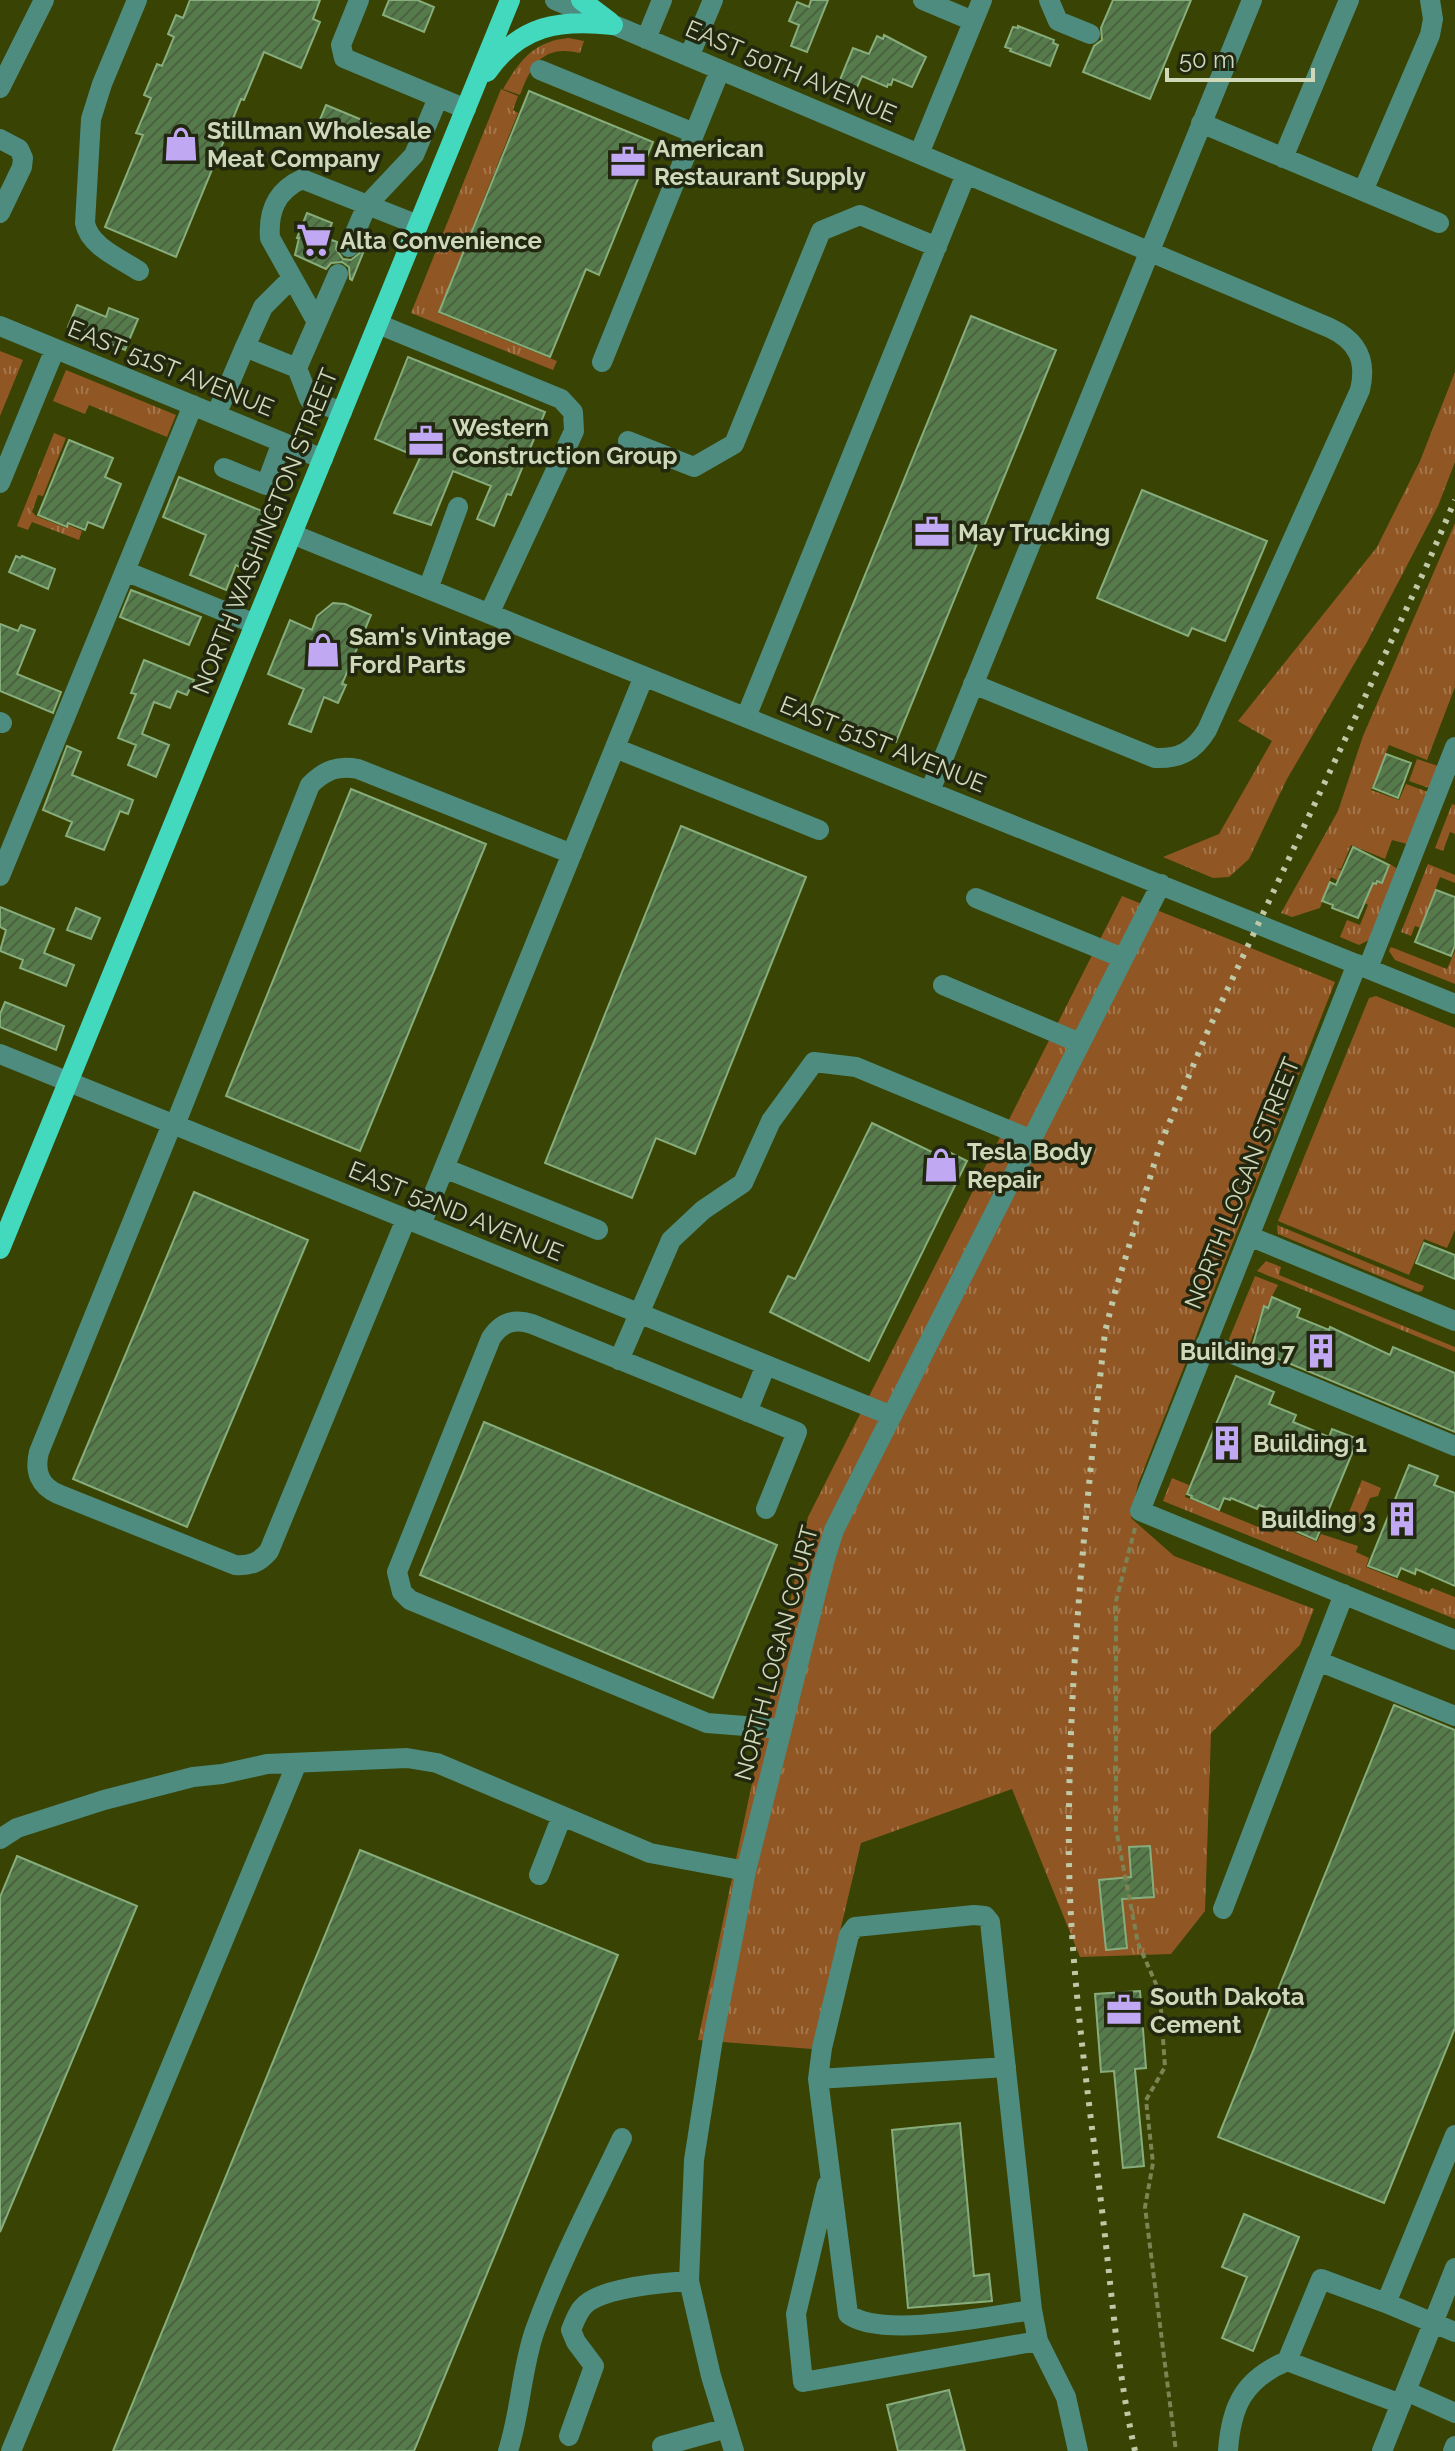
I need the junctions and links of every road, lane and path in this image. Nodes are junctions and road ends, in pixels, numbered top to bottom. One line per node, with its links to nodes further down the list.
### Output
1 (44, 0): 22 (street)
2 (137, 0): 39 (street)
3 (359, 0): 23 (street)
4 (510, 0): 24 (main road, NORTH WASHINGTON STREET)
5 (555, 0): 16 (street, EAST 50TH AVENUE)
6 (581, 0): 16 (main road)
7 (662, 0): 18 (street)
8 (713, 0): 19 (street)
9 (923, 0): 15 (street)
10 (982, 0): 15 (street)
11 (1049, 0): 17 (street)
12 (1252, 0): 25 (street)
13 (1349, 0): 29 (street)
14 (1430, 0): 31 (street)
15 (973, 21): 28 (street)
16 (613, 25): 18 (street, EAST 50TH AVENUE); 24 (main road)
17 (1090, 34)
18 (646, 39): 19 (street, EAST 50TH AVENUE)
19 (689, 57): 21 (street, EAST 50TH AVENUE)
20 (540, 70): 26 (street)
21 (720, 70): 26 (street); 28 (street, EAST 50TH AVENUE)
22 (0, 88)
23 (438, 98): 24 (street); 32 (street)
24 (469, 102): 35 (main road, NORTH WASHINGTON STREET)
25 (1201, 123): 29 (street); 38 (street)
26 (694, 133): 47 (street)
27 (0, 139): 33 (street)
28 (919, 154): 30 (street, EAST 50TH AVENUE)
29 (1283, 158): 31 (street)
30 (966, 174): 37 (street); 38 (street, EAST 50TH AVENUE)
31 (1363, 191): 34 (street)
32 (367, 205): 35 (street); 36 (street); 41 (street)
33 (0, 213)
34 (1439, 223)
35 (418, 225): 43 (main road, NORTH WASHINGTON STREET)
36 (349, 247)
37 (937, 247): 52 (street); 65 (street)
38 (1148, 251): 64 (street); 64 (street, EAST 50TH AVENUE)
39 (139, 271)
40 (338, 274): 42 (street)
41 (292, 278): 42 (street); 45 (street)
42 (317, 322): 48 (street)
43 (378, 324): 50 (main road, NORTH WASHINGTON STREET); 61 (street)
44 (0, 326): 46 (street, EAST 51ST AVENUE)
45 (245, 347): 48 (street); 51 (street)
46 (55, 349): 49 (street, EAST 51ST AVENUE); 56 (street)
47 (602, 362)
48 (297, 368): 50 (street)
49 (193, 405): 51 (street, EAST 51ST AVENUE); 59 (street)
50 (342, 412): 54 (main road, NORTH WASHINGTON STREET)
51 (216, 415): 53 (street, EAST 51ST AVENUE)
52 (628, 441)
53 (282, 442): 54 (street, EAST 51ST AVENUE); 55 (street)
54 (323, 459): 58 (main road, NORTH WASHINGTON STREET)
55 (224, 468)
56 (0, 483)
57 (458, 507): 60 (street)
58 (292, 534): 60 (street, EAST 51ST AVENUE); 62 (main road, NORTH WASHINGTON STREET)
59 (125, 571): 62 (street); 71 (street)
60 (428, 589): 61 (street, EAST 51ST AVENUE)
61 (489, 614): 63 (street, EAST 51ST AVENUE)
62 (255, 624): 80 (main road, NORTH WASHINGTON STREET)
63 (644, 676): 65 (street, EAST 51ST AVENUE); 67 (street)
64 (973, 684): 68 (street)
65 (746, 717): 68 (street, EAST 51ST AVENUE)
66 (1455, 747): 75 (street, NORTH LOGAN STREET)
67 (615, 748): 69 (street); 70 (street)
68 (930, 791): 72 (street, EAST 51ST AVENUE)
69 (819, 830)
70 (572, 854): 81 (street); 83 (street)
71 (0, 876)
72 (1161, 884): 74 (street, NORTH LOGAN COURT); 75 (street, EAST 51ST AVENUE)
73 (976, 898): 74 (street)
74 (1123, 958): 78 (street, NORTH LOGAN COURT)
75 (1362, 966): 77 (street, EAST 51ST AVENUE); 86 (street, NORTH LOGAN STREET)
76 (943, 985): 78 (street)
77 (1455, 1004)
78 (1080, 1043): 82 (street, NORTH LOGAN COURT)
79 (0, 1054): 80 (street, EAST 52ND AVENUE)
80 (68, 1082): 81 (street, EAST 52ND AVENUE); 87 (main road, NORTH WASHINGTON STREET)
81 (174, 1125): 84 (street, EAST 52ND AVENUE); 84 (street)
82 (1032, 1140): 88 (street); 94 (street, NORTH LOGAN COURT)
83 (444, 1168): 84 (street); 85 (street)
84 (413, 1222): 88 (street, EAST 52ND AVENUE)
85 (598, 1230)
86 (1249, 1236): 89 (street); 90 (street, NORTH LOGAN STREET)
87 (0, 1249)
88 (638, 1313): 91 (street); 92 (street, EAST 52ND AVENUE)
89 (1455, 1321)
90 (1206, 1343): 95 (street); 97 (street, NORTH LOGAN STREET)
91 (619, 1360): 93 (street); 102 (street)
92 (766, 1365): 93 (street); 94 (street, EAST 52ND AVENUE)
93 (747, 1412): 96 (street)
94 (892, 1416): 102 (street, NORTH LOGAN COURT)
95 (1455, 1446)
96 (766, 1509)
97 (1140, 1511): 98 (street); 131 (path)
98 (1344, 1594): 99 (street); 100 (street)
99 (1455, 1640)
100 (1318, 1661): 101 (street); 108 (street)
101 (1455, 1716)
102 (782, 1729): 106 (street, NORTH LOGAN COURT)
103 (297, 1763): 104 (street); 105 (street); 127 (street)
104 (562, 1816): 106 (street); 107 (street)
105 (0, 1839)
106 (746, 1871): 115 (street, NORTH LOGAN COURT)
107 (539, 1875)
108 (1223, 1909)
109 (1006, 2067): 110 (street); 110 (street); 117 (street)
110 (818, 2079): 113 (street)
111 (1455, 2135): 116 (street)
112 (622, 2138): 128 (street)
113 (830, 2171): 117 (street); 120 (street)
114 (1455, 2268): 118 (street)
115 (689, 2281): 124 (street, NORTH LOGAN COURT); 125 (street)
116 (1386, 2303): 118 (street); 121 (street)
117 (1032, 2310): 120 (street)
118 (1433, 2322): 119 (street); 122 (street)
119 (1455, 2332)
120 (1038, 2341): 130 (street)
121 (1287, 2361): 122 (street); 132 (street)
122 (1403, 2397): 123 (street); 133 (street)
123 (1455, 2413)
124 (727, 2428): 126 (street); 129 (street, NORTH LOGAN COURT)
125 (569, 2436)
126 (662, 2446)
127 (11, 2451)
128 (508, 2451)
129 (734, 2451)
130 (1078, 2451)
131 (1176, 2451)
132 (1228, 2451)
133 (1382, 2451)

